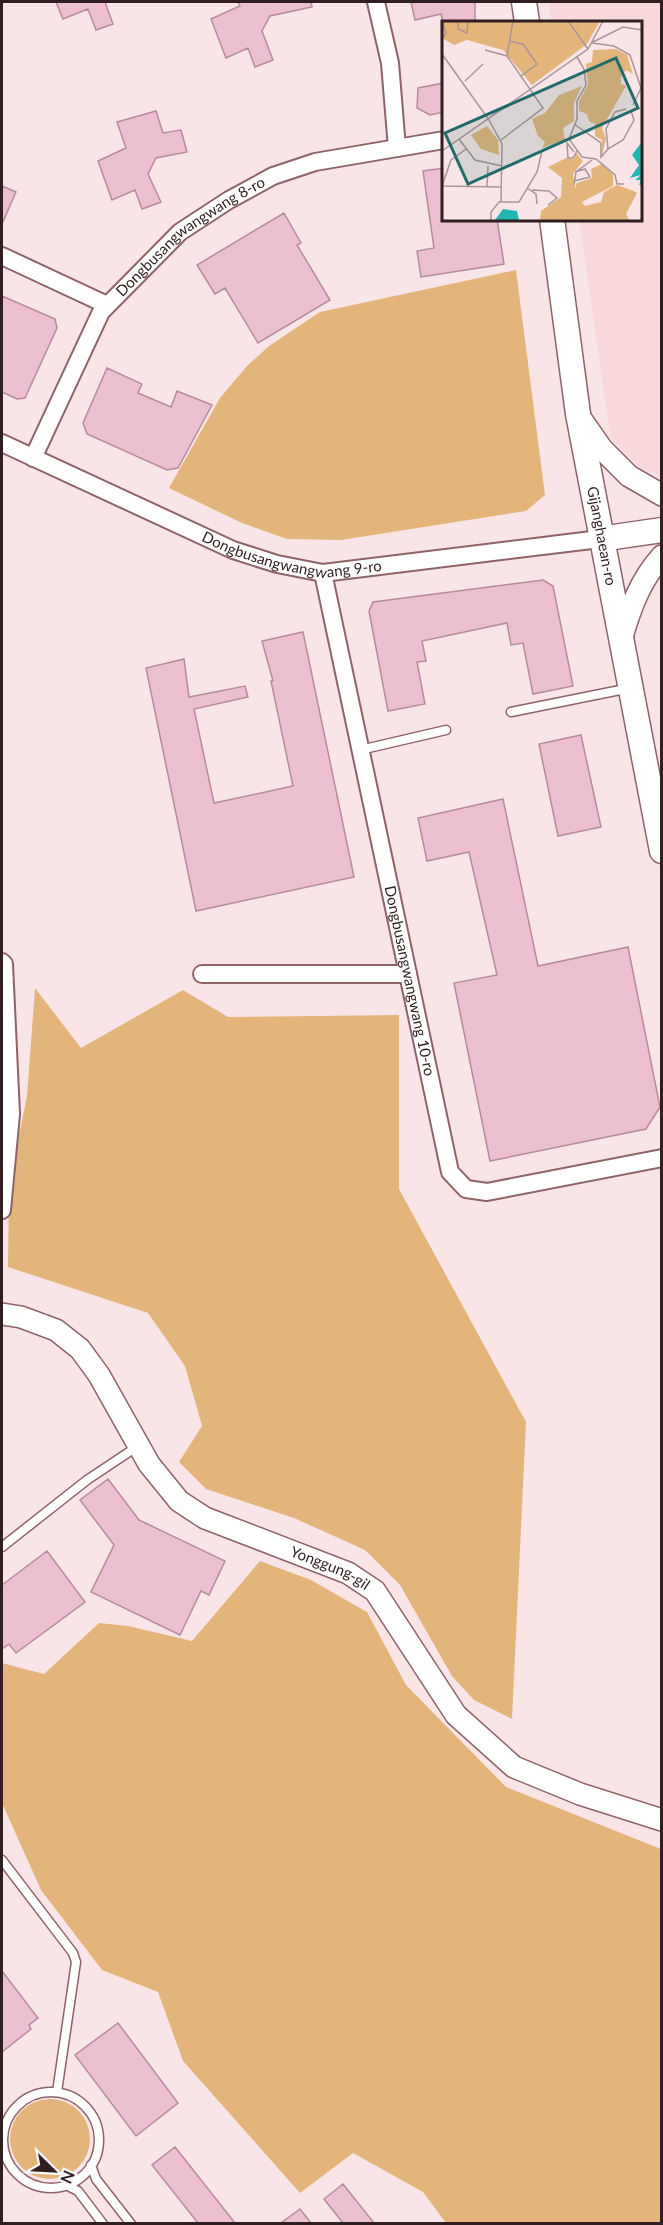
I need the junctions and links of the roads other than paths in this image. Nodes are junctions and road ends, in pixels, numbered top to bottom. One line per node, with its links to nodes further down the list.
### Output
1 (376, 2): 5 (street)
2 (524, 2): 3 (main road)
3 (527, 21)
4 (442, 140): 5 (street, Dongbusangwangwang 8-ro)
5 (398, 148): 8 (street, Dongbusangwangwang 8-ro)
6 (552, 220): 9 (main road, Gijanghaean-ro)
7 (2, 256): 8 (street)
8 (107, 305): 11 (street, Dongbusangwangwang 8-ro)
9 (578, 414): 12 (street); 14 (main road, Gijanghaean-ro)
10 (2, 443): 11 (street, Dongbusangwangwang 9-ro)
11 (33, 458): 16 (street, Dongbusangwangwang 9-ro)
12 (662, 495)
13 (662, 530): 14 (main road)
14 (600, 539): 16 (street, Dongbusangwangwang 9-ro); 17 (main road, Gijanghaean-ro)
15 (662, 556): 17 (street)
16 (323, 573): 21 (street, Dongbusangwangwang 10-ro)
17 (621, 640): 18 (main road, Gijanghaean-ro)
18 (630, 688): 19 (lane); 22 (main road, Gijanghaean-ro)
19 (511, 712)
20 (446, 730): 21 (lane)
21 (360, 750): 25 (street, Dongbusangwangwang 10-ro)
22 (662, 851)
23 (2, 962): 27 (street)
24 (202, 974): 25 (street)
25 (408, 974): 26 (street, Dongbusangwangwang 10-ro)
26 (662, 1158)
27 (2, 1210)
28 (2, 1309): 29 (street, Yonggung-gil)
29 (2, 1314): 30 (street, Yonggung-gil)
30 (139, 1446): 31 (lane); 32 (street, Yonggung-gil)
31 (2, 1547)
32 (662, 1820)
33 (2, 1860): 34 (lane)
34 (57, 2092): 35 (lane); 36 (lane)
35 (2, 2132): 37 (lane)
36 (91, 2165): 37 (lane); 39 (lane)
37 (66, 2185): 38 (lane)
38 (103, 2223)
39 (131, 2223)

